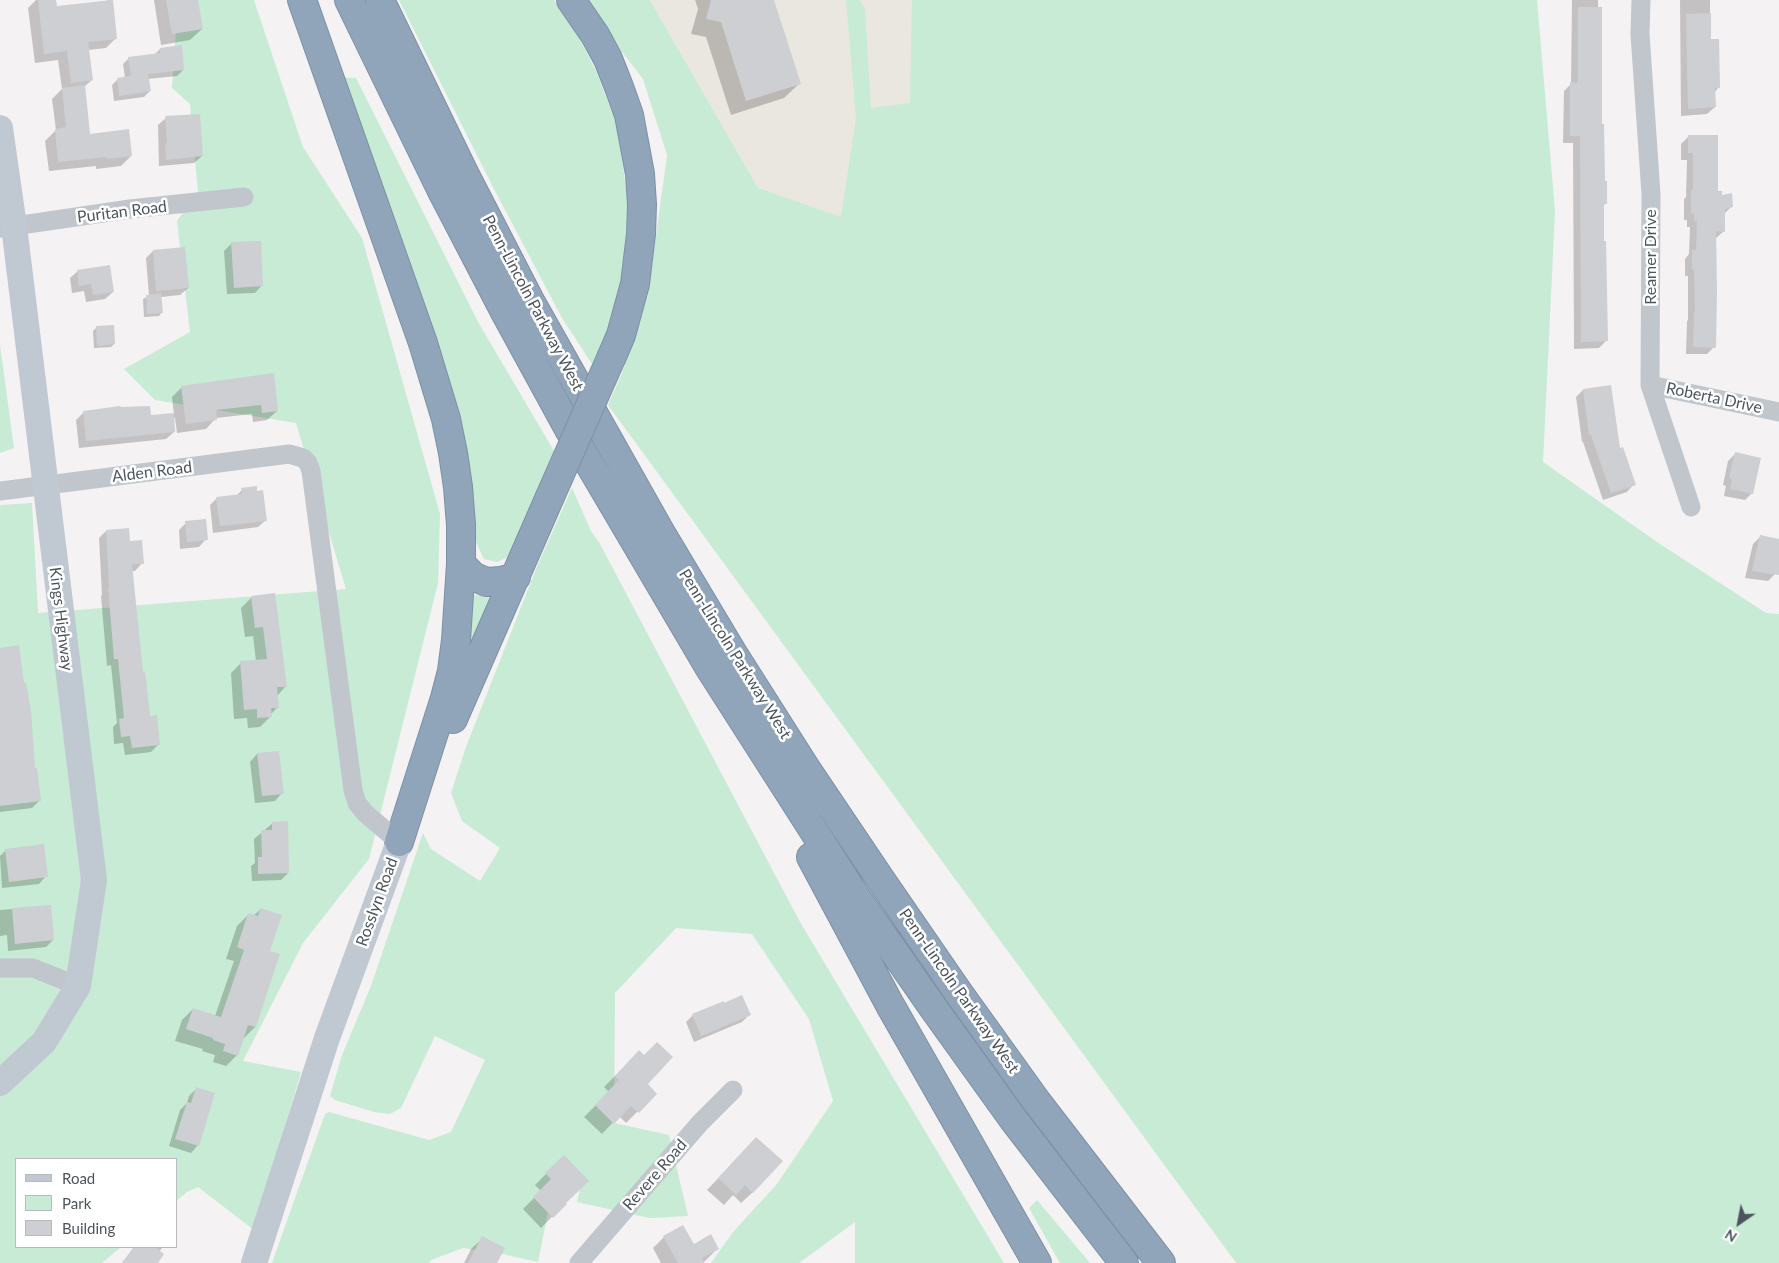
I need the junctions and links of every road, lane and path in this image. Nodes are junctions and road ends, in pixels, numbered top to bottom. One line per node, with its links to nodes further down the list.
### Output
1 (302, 0): 15 (highway)
2 (349, 0): 17 (highway, Penn-Lincoln Parkway West)
3 (380, 0): 27 (highway, Penn-Lincoln Parkway West)
4 (571, 0): 16 (highway, bridge)
5 (1641, 0): 9 (street, Reamer Drive)
6 (0, 128): 8 (street, Kings Highway)
7 (244, 197): 8 (street, Puritan Road)
8 (7, 227): 12 (street, Kings Highway)
9 (1650, 385): 10 (street, Roberta Drive); 14 (street, Reamer Drive)
10 (1779, 412)
11 (304, 458): 12 (street, Alden Road); 18 (street, Rosslyn Road)
12 (44, 486): 13 (street, Alden Road); 20 (street, Kings Highway)
13 (0, 491)
14 (1691, 508)
15 (461, 564): 16 (highway); 18 (highway)
16 (516, 577): 18 (highway)
17 (708, 666): 25 (highway); 26 (highway, Penn-Lincoln Parkway West)
18 (399, 842): 23 (street, Rosslyn Road)
19 (0, 968): 20 (street)
20 (78, 986): 21 (street, Kings Highway)
21 (0, 1083)
22 (733, 1090): 24 (street, Revere Road)
23 (254, 1263)
24 (579, 1263)
25 (1037, 1263)
26 (1124, 1263)
27 (1161, 1263)

